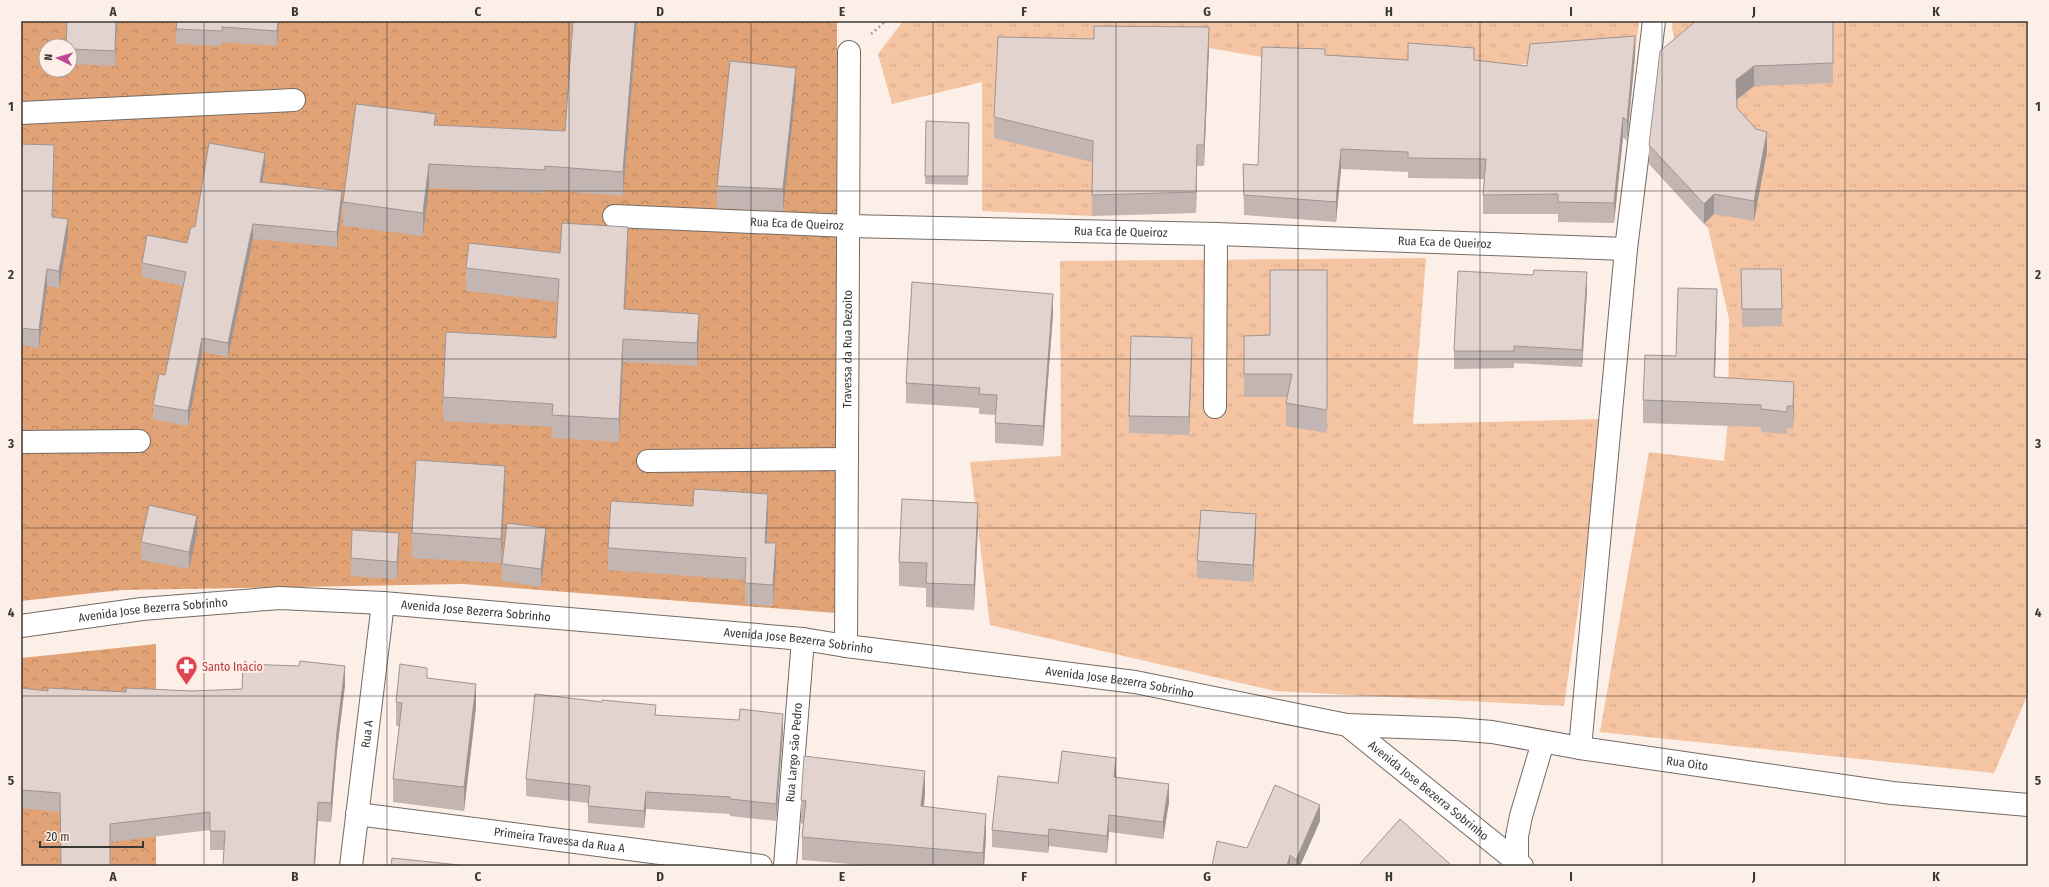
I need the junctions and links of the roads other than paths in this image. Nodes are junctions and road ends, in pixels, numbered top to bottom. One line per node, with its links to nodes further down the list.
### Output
1 (1654, 21): 8 (street)
2 (849, 52): 6 (street, Travessa da Rua Dezoito)
3 (294, 100): 4 (street)
4 (21, 113)
5 (614, 216): 6 (street, Rua Eca de Queiroz)
6 (848, 226): 7 (street, Rua Eca de Queiroz); 12 (street, Travessa da Rua Dezoito)
7 (1216, 234): 8 (street, Rua Eca de Queiroz); 9 (street)
8 (1626, 249): 20 (street)
9 (1215, 407)
10 (139, 441): 11 (street)
11 (21, 442)
12 (847, 459): 13 (street); 17 (street, Travessa da Rua Dezoito)
13 (648, 461)
14 (382, 603): 15 (street, Avenida Jose Bezerra Sobrinho); 16 (street, Avenida Jose Bezerra Sobrinho); 22 (street, Rua A)
15 (21, 626)
16 (803, 638): 17 (street, Avenida Jose Bezerra Sobrinho); 26 (street, Rua Largo são Pedro)
17 (846, 646): 18 (street, Avenida Jose Bezerra Sobrinho)
18 (1347, 725): 19 (street, Rua Oito); 23 (street, Avenida Jose Bezerra Sobrinho)
19 (1543, 742): 20 (street, Rua Oito); 23 (street)
20 (1580, 748): 21 (street, Rua Oito)
21 (2028, 805)
22 (357, 814): 24 (street, Rua A); 25 (street, Primeira Travessa da Rua A)
23 (1519, 864)
24 (351, 866)
25 (761, 866)
26 (785, 866)

